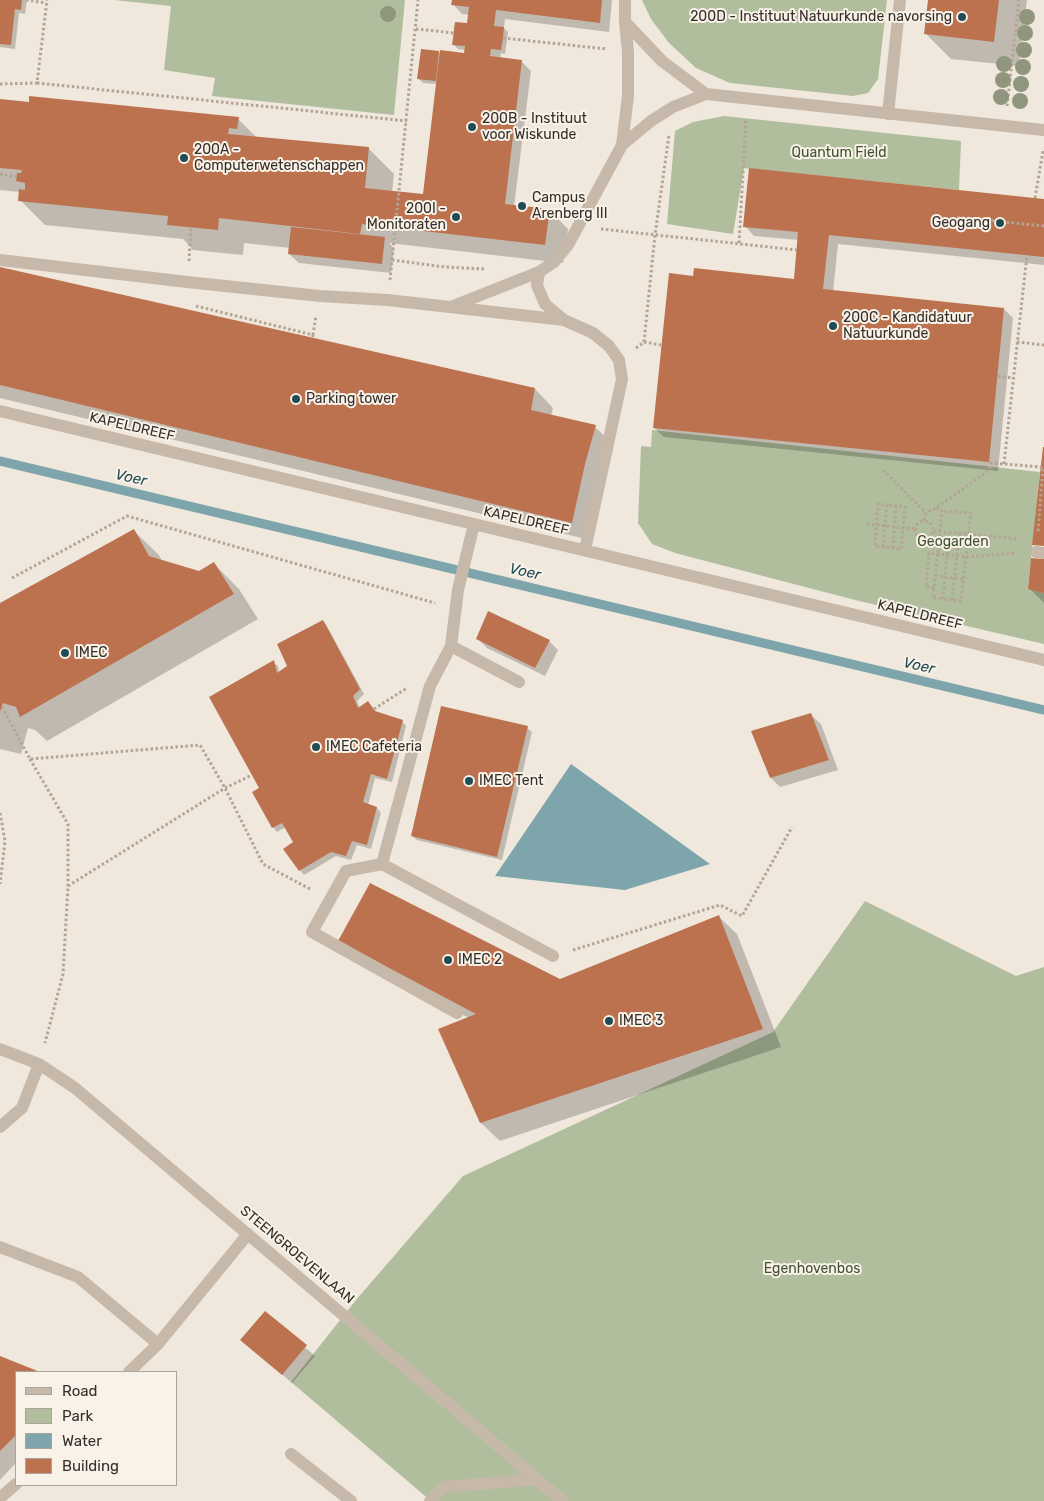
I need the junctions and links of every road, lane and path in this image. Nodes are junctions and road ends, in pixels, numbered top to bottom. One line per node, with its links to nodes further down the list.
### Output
1 (26, 0): 6 (path)
2 (418, 0): 8 (path)
3 (624, 0): 7 (street)
4 (900, 0): 17 (street)
5 (1019, 0): 19 (path)
6 (46, 1): 12 (path)
7 (625, 22): 11 (street); 14 (street)
8 (416, 29): 9 (path); 18 (path)
9 (454, 33)
10 (503, 38): 11 (path)
11 (628, 52): 21 (street)
12 (37, 83): 13 (path); 18 (path)
13 (0, 84)
14 (706, 94): 15 (street); 16 (street)
15 (747, 99): 17 (street); 31 (path)
16 (673, 107): 21 (street); 30 (path)
17 (888, 114): 19 (street)
18 (407, 121): 33 (path)
19 (1005, 127): 20 (street)
20 (1044, 130)
21 (622, 145): 28 (street)
22 (1044, 145): 25 (path)
23 (0, 174): 24 (path)
24 (17, 177)
25 (1035, 198)
26 (957, 217): 27 (path)
27 (1044, 226)
28 (578, 227): 30 (path); 38 (street)
29 (191, 228): 39 (path)
30 (655, 235): 31 (path); 44 (path)
31 (739, 243): 32 (path)
32 (796, 250)
33 (393, 253)
34 (1027, 255): 45 (path)
35 (0, 260): 39 (street)
36 (392, 260): 37 (path)
37 (492, 270)
38 (539, 272): 41 (street); 42 (street)
39 (187, 282): 41 (street)
40 (192, 306): 43 (path)
41 (450, 307): 42 (street)
42 (564, 320): 48 (street)
43 (312, 338)
44 (644, 342): 46 (path); 48 (path)
45 (1017, 342): 47 (path); 50 (path)
46 (661, 345)
47 (1044, 345)
48 (619, 360): 75 (street)
49 (998, 376): 50 (path)
50 (1013, 378): 52 (path)
51 (0, 412): 60 (street, KAPELDREEF)
52 (1004, 464): 56 (path); 76 (path)
53 (883, 470): 58 (path)
54 (887, 505): 55 (path); 62 (path); 63 (path)
55 (896, 506): 64 (path); 65 (path)
56 (936, 508): 57 (path); 58 (path)
57 (942, 511): 68 (path); 71 (path)
58 (926, 513): 59 (path)
59 (924, 520): 66 (path); 67 (path)
60 (474, 524): 75 (street, KAPELDREEF); 89 (street)
61 (867, 524): 62 (path)
62 (876, 525): 63 (path); 73 (path)
63 (884, 526): 64 (path); 73 (path)
64 (894, 527): 65 (path); 74 (path)
65 (903, 528): 66 (path); 74 (path)
66 (914, 529): 67 (path)
67 (934, 531): 68 (path)
68 (940, 532): 69 (path); 77 (path)
69 (949, 533): 70 (path); 78 (path)
70 (959, 534): 71 (path); 79 (path)
71 (969, 534): 72 (path); 80 (path)
72 (1024, 540)
73 (883, 547): 74 (path)
74 (893, 548)
75 (585, 550): 91 (street, KAPELDREEF)
76 (1035, 550): 80 (path)
77 (938, 554): 78 (path); 81 (path); 86 (path)
78 (947, 555): 79 (path); 82 (path)
79 (957, 556): 80 (path); 84 (path)
80 (966, 557): 85 (path)
81 (936, 576): 82 (path); 86 (path)
82 (945, 577): 84 (path); 87 (path)
83 (12, 578): 89 (path)
84 (955, 578): 85 (path); 88 (path)
85 (963, 579): 88 (path)
86 (934, 588): 87 (path)
87 (943, 599): 88 (path)
88 (952, 600)
89 (455, 609): 90 (street)
90 (450, 646): 92 (street); 99 (street)
91 (1044, 660)
92 (519, 682)
93 (2, 707): 94 (path)
94 (30, 759): 96 (path); 101 (path)
95 (252, 774): 96 (path)
96 (225, 788): 101 (path); 102 (path)
97 (0, 813): 100 (path)
98 (792, 827): 103 (path)
99 (382, 864): 102 (street); 103 (street)
100 (0, 884)
101 (68, 887): 106 (path)
102 (334, 891): 104 (street)
103 (553, 956)
104 (457, 1013)
105 (0, 1049): 106 (street, STEENGROEVENLAAN)
106 (39, 1064): 107 (street); 108 (street, STEENGROEVENLAAN)
107 (0, 1127)
108 (248, 1234): 110 (street); 113 (street, STEENGROEVENLAAN)
109 (0, 1247): 110 (street)
110 (158, 1344): 111 (street)
111 (130, 1371)
112 (291, 1454): 116 (street)
113 (538, 1479): 117 (street); 118 (street, STEENGROEVENLAAN)
114 (15, 1485): 115 (street)
115 (0, 1498)
116 (351, 1501)
117 (430, 1501)
118 (563, 1501)

